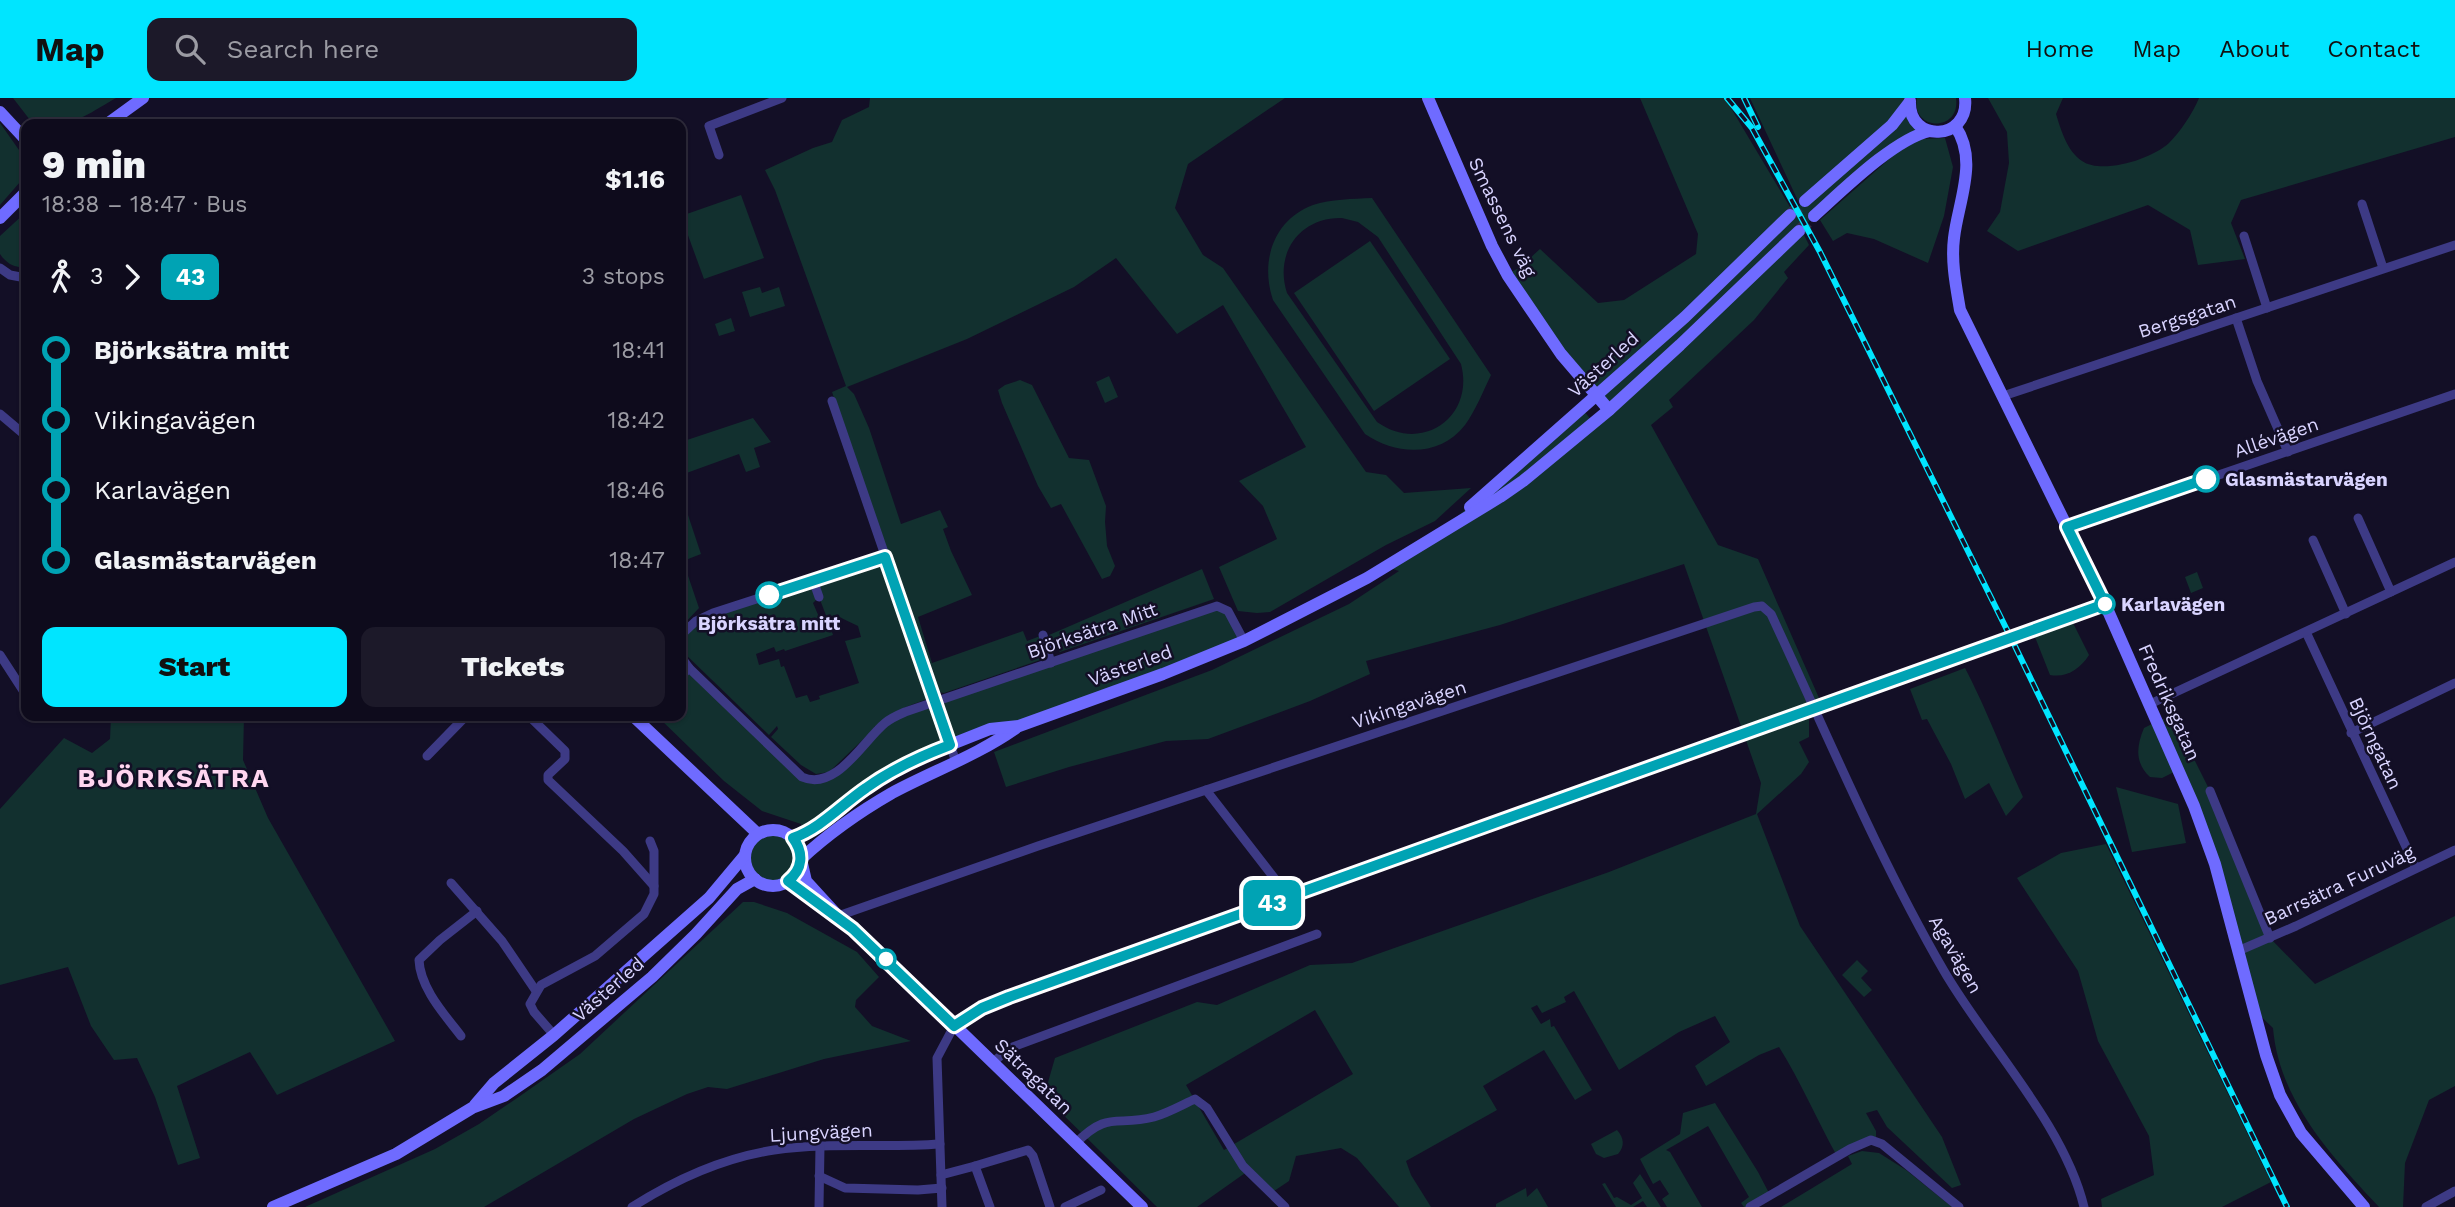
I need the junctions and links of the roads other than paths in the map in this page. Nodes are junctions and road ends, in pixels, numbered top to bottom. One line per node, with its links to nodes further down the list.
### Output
1 (143, 98): 7 (street)
2 (782, 98): 11 (street)
3 (1428, 98): 27 (street, Smassens väg)
4 (1910, 100): 9 (street); 13 (street)
5 (1967, 101): 8 (street)
6 (0, 112): 10 (street)
7 (114, 119)
8 (1952, 128): 9 (street); 28 (street, Fredriksgatan)
9 (1930, 131): 16 (street)
10 (21, 135)
11 (719, 155)
12 (21, 197): 17 (street)
13 (1805, 201)
14 (2362, 204): 22 (street)
15 (1790, 215): 27 (street, Västerled)
16 (1814, 216)
17 (0, 218)
18 (1799, 231): 30 (street, Västerled)
19 (2244, 236): 24 (street)
20 (2455, 245): 22 (street, Bergsgatan)
21 (0, 268): 23 (street)
22 (2383, 268): 24 (street, Bergsgatan)
23 (21, 277)
24 (2267, 308): 25 (street, Bergsgatan)
25 (2236, 318): 28 (street, Bergsgatan); 33 (street)
26 (2455, 394): 33 (street, Allévägen)
27 (1596, 396): 30 (street, Smassens väg); 36 (street, Västerled)
28 (2003, 396): 35 (street, Fredriksgatan)
29 (832, 401): 38 (street)
30 (1609, 410): 36 (street, Västerled)
31 (0, 414): 32 (street)
32 (21, 432)
33 (2288, 452): 35 (street, Allévägen)
34 (2358, 518): 41 (street)
35 (2067, 527): 43 (street, Fredriksgatan)
36 (1436, 535): 48 (street, Västerled)
37 (2313, 540): 44 (street)
38 (885, 557): 40 (street); 56 (street)
39 (2455, 562): 41 (street)
40 (813, 580): 42 (street); 45 (street)
41 (2391, 592): 44 (street)
42 (819, 597)
43 (2105, 604): 57 (street, Fredriksgatan); 58 (street)
44 (2346, 614): 46 (street)
45 (686, 629)
46 (2306, 632): 57 (street); 63 (street, Björngatan)
47 (1042, 635): 50 (street)
48 (1244, 641): 50 (street, Björksätra Mitt); 62 (street, Västerled)
49 (0, 655): 55 (street)
50 (1051, 663): 56 (street, Björksätra Mitt)
51 (686, 664): 52 (street, Björksätra Mitt)
52 (689, 668): 53 (street); 56 (street, Björksätra Mitt)
53 (686, 671)
54 (2455, 683): 63 (street)
55 (21, 687)
56 (934, 702): 64 (street)
57 (2150, 704): 85 (street, Fredriksgatan)
58 (1815, 708): 67 (street, Vikingavägen); 80 (street); 112 (street, Agavägen)
59 (461, 721): 65 (street)
60 (533, 721): 79 (street)
61 (641, 721): 69 (street)
62 (1019, 726): 64 (street, Västerled); 66 (street, Västerled)
63 (2351, 733): 75 (street, Björngatan)
64 (950, 745): 66 (street); 70 (street, Västerled)
65 (427, 756)
66 (956, 762): 74 (street, Västerled)
67 (1206, 790): 80 (street); 82 (street, Vikingavägen)
68 (2210, 791): 84 (street)
69 (763, 832): 70 (street); 73 (street)
70 (793, 838): 74 (street)
71 (650, 841): 79 (street, Västerled)
72 (2455, 850): 75 (street, Barrsätra Furuväg)
73 (745, 855): 76 (street); 88 (street, Västerled)
74 (801, 859): 77 (street); 82 (street, Sätragatan)
75 (2416, 868): 84 (street, Barrsätra Furuväg)
76 (755, 880): 77 (street); 91 (street, Västerled)
77 (788, 881): 82 (street, Sätragatan)
78 (451, 883): 81 (street)
79 (654, 886): 86 (street, Västerled)
80 (1289, 897): 87 (street)
81 (477, 911): 86 (street); 89 (street)
82 (838, 916): 87 (street, Sätragatan)
83 (1317, 934): 90 (street)
84 (2270, 938): 85 (street, Barrsätra Furuväg)
85 (2238, 951): 113 (street, Fredriksgatan)
86 (536, 991): 88 (street, Västerled)
87 (954, 1026): 90 (street, Sätragatan); 93 (street)
88 (554, 1035): 91 (street, Västerled)
89 (461, 1036)
90 (992, 1063): 92 (street, Sätragatan)
91 (472, 1108): 101 (street, Västerled)
92 (1076, 1143): 108 (street, Sätragatan); 109 (street)
93 (940, 1144): 94 (street, Ljungvägen); 96 (street)
94 (820, 1146): 97 (street); 102 (street, Ljungvägen)
95 (975, 1166): 96 (street); 105 (street); 106 (street)
96 (941, 1175): 98 (street)
97 (819, 1176): 98 (street); 103 (street)
98 (942, 1188): 104 (street)
99 (1101, 1190): 107 (street)
100 (2455, 1191): 114 (street)
101 (273, 1207)
102 (632, 1207)
103 (819, 1207)
104 (942, 1207)
105 (990, 1207)
106 (1050, 1207)
107 (1065, 1207)
108 (1142, 1207)
109 (1285, 1207)
110 (1750, 1207): 111 (street)
111 (1959, 1207)
112 (2084, 1207)
113 (2364, 1207)
114 (2427, 1207)

